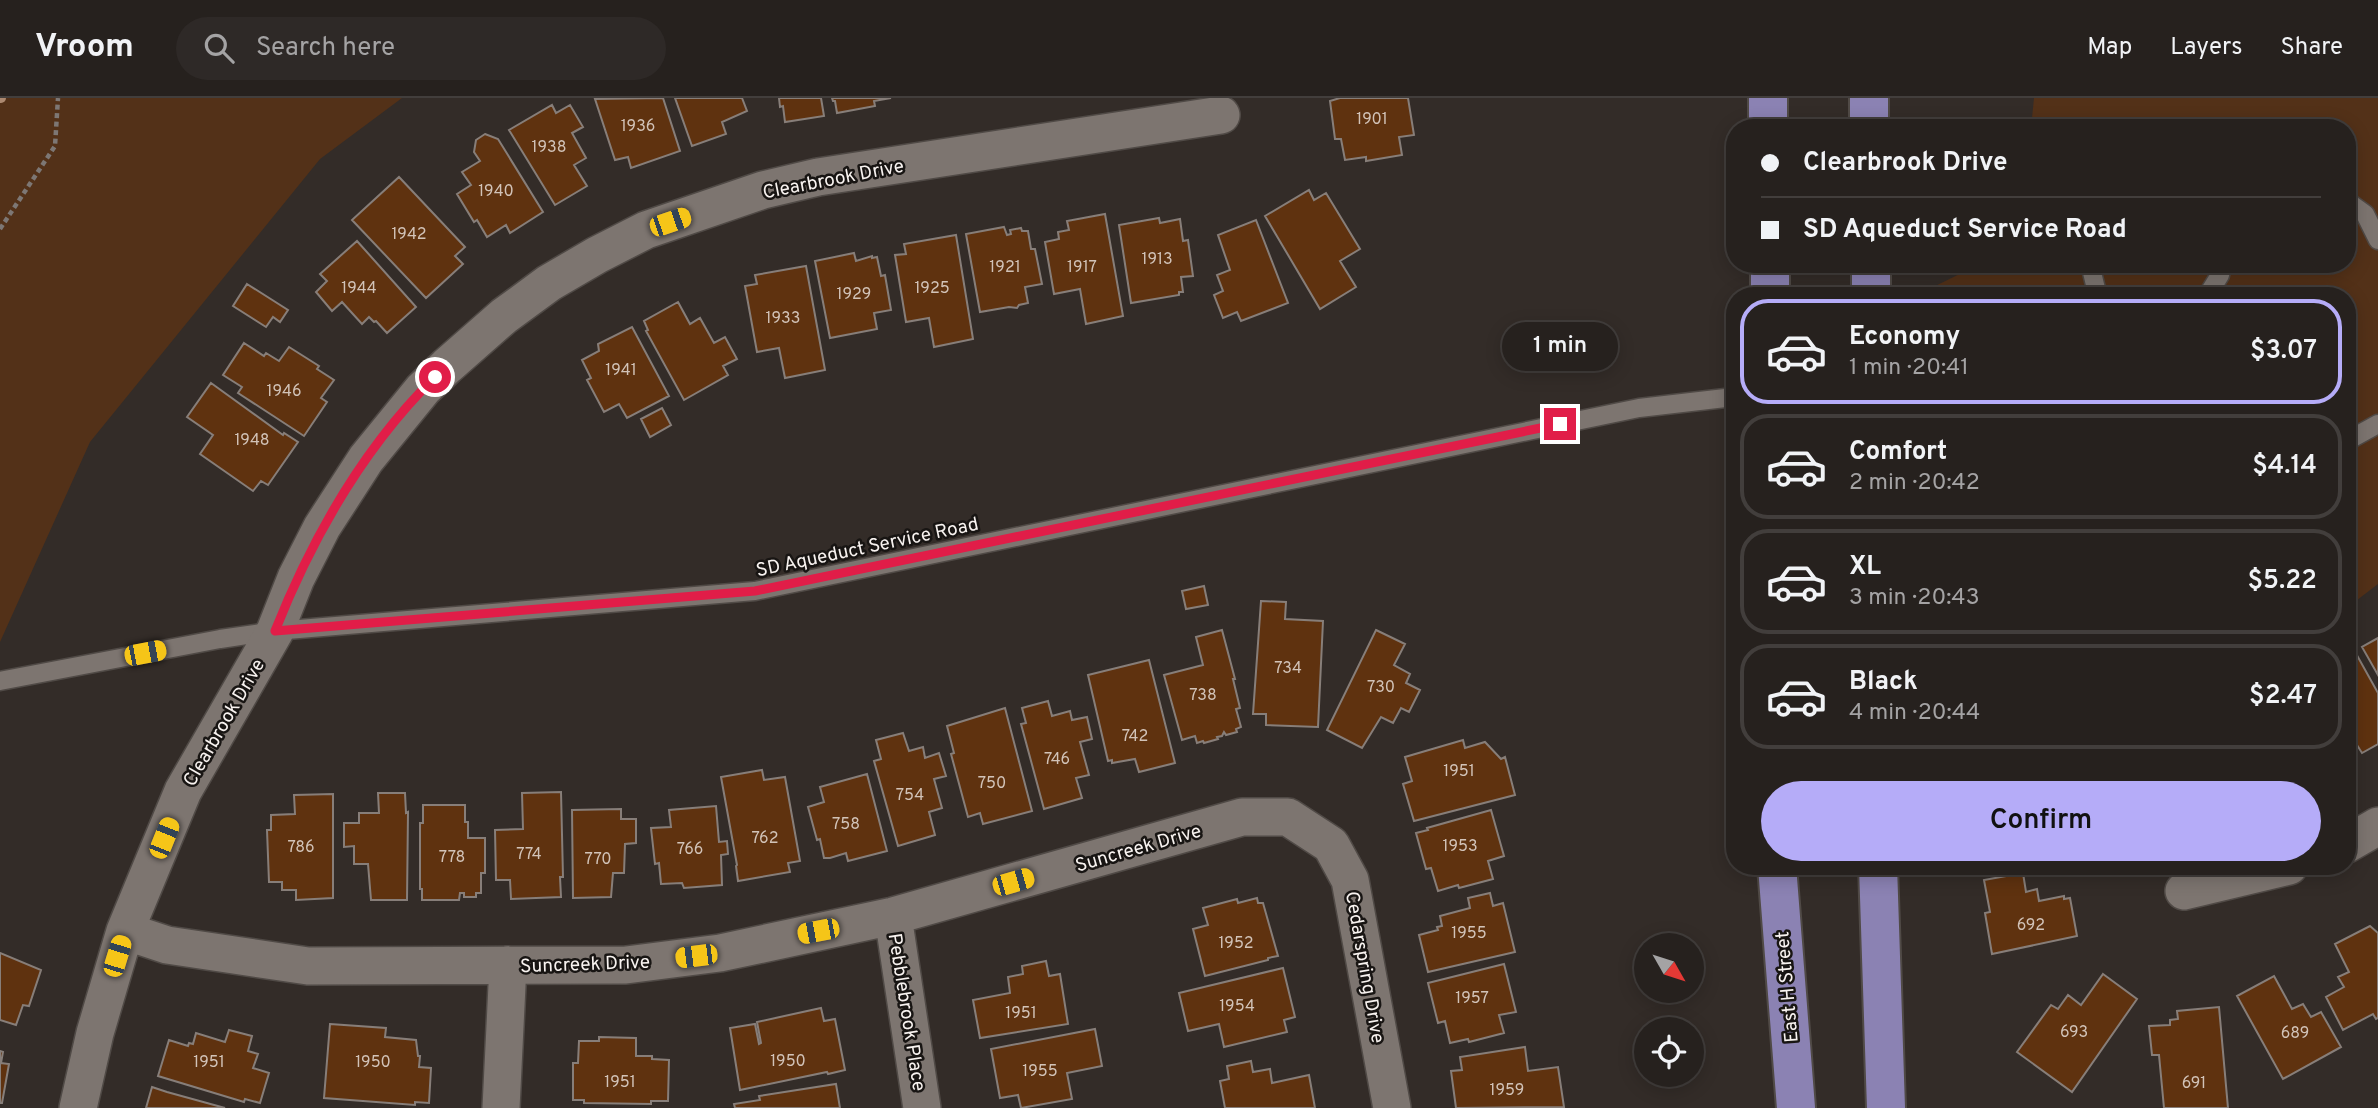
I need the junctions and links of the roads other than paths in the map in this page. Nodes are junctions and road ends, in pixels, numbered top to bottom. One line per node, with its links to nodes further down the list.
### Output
1 (1768, 98): 4 (main road)
2 (1869, 98): 5 (main road)
3 (1221, 115): 11 (street, Clearbrook Drive)
4 (1768, 119)
5 (1869, 119)
6 (2356, 208): 7 (lane)
7 (2378, 240)
8 (1726, 398): 11 (lane, SD Aqueduct Service Road)
9 (2378, 424): 10 (lane)
10 (2356, 436)
11 (275, 631): 12 (lane, SD Aqueduct Service Road); 21 (street, Clearbrook Drive)
12 (0, 681)
13 (1242, 817): 20 (street, Suncreek Drive); 26 (street, Cedarspring Drive)
14 (2378, 826): 15 (street)
15 (2356, 839)
16 (1778, 875): 27 (main road, East H Street)
17 (1878, 875): 28 (main road)
18 (2251, 875): 19 (street)
19 (2184, 891)
20 (892, 916): 22 (street, Suncreek Drive); 25 (street, Pebblebrook Place)
21 (125, 931): 22 (street, Suncreek Drive); 23 (street, Clearbrook Drive)
22 (508, 965): 24 (street)
23 (78, 1108)
24 (501, 1108)
25 (922, 1108)
26 (1392, 1108)
27 (1796, 1108)
28 (1886, 1108)

